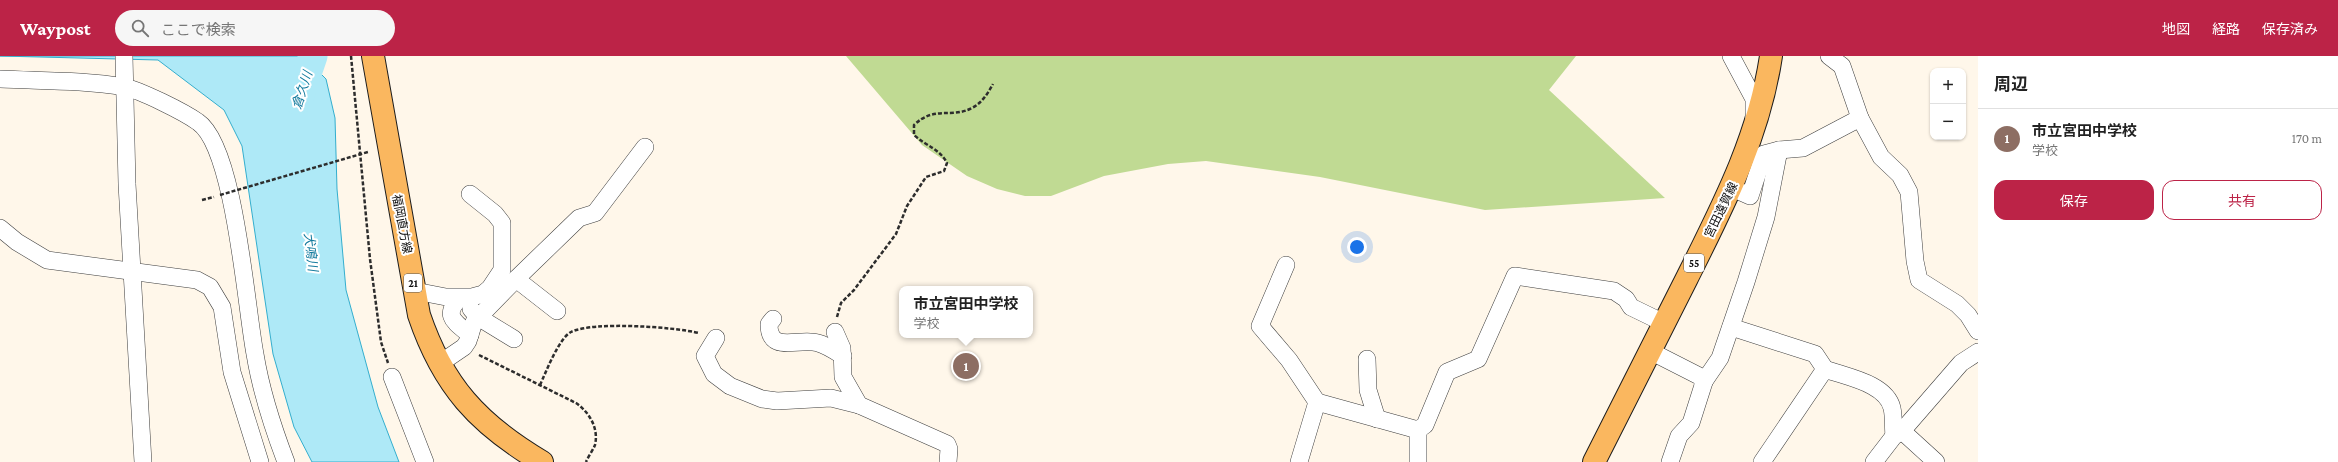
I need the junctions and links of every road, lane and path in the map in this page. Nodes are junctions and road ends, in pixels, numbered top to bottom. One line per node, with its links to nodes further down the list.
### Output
1 (124, 56): 9 (street)
2 (351, 56): 40 (path)
3 (373, 56): 22 (main road, 福岡直方線 / 21)
4 (1730, 56): 11 (street)
5 (1771, 56): 11 (main road, 宮田遠賀線 / 55)
6 (1829, 56): 10 (street)
7 (0, 79): 9 (street)
8 (993, 84): 30 (path)
9 (125, 85): 20 (street); 50 (street)
10 (1860, 118): 13 (street); 29 (street)
11 (1754, 132): 15 (main road, 宮田遠賀線 / 55)
12 (645, 147): 21 (street)
13 (1779, 150): 15 (street); 28 (street)
14 (368, 152): 17 (path, bridge)
15 (1732, 188): 27 (main road, 宮田遠賀線 / 55)
16 (470, 194): 23 (street)
17 (202, 200)
18 (0, 228): 20 (street)
19 (1286, 265): 43 (street)
20 (132, 270): 48 (street); 49 (street)
21 (516, 279): 24 (street); 25 (street)
22 (415, 291): 23 (street); 38 (main road, 福岡直方線 / 21)
23 (458, 300): 25 (street); 33 (street)
24 (557, 311)
25 (478, 317): 32 (street); 33 (street)
26 (773, 320): 36 (street)
27 (1664, 323): 34 (main road, 宮田遠賀線 / 55); 46 (street)
28 (1731, 327): 39 (street); 41 (street)
29 (1978, 331)
30 (835, 332): 36 (street)
31 (716, 338): 42 (path); 44 (street)
32 (514, 339)
33 (467, 341): 38 (street); 42 (path)
34 (1650, 351): 41 (street); 57 (main road, 宮田遠賀線 / 55)
35 (1978, 352): 47 (street)
36 (843, 356): 44 (street)
37 (1367, 359): 45 (street)
38 (439, 364): 52 (main road, 福岡直方線 / 21)
39 (1825, 369): 47 (street); 59 (street)
40 (392, 377): 51 (street)
41 (1703, 383): 58 (street)
42 (540, 385): 53 (path)
43 (1317, 402): 45 (street); 55 (street)
44 (859, 405): 54 (street)
45 (1378, 419): 46 (street)
46 (1418, 430): 56 (street)
47 (1898, 434): 60 (street); 61 (street)
48 (143, 462)
49 (260, 462)
50 (286, 462)
51 (426, 462)
52 (542, 462)
53 (586, 462)
54 (948, 462)
55 (1299, 462)
56 (1418, 462)
57 (1594, 462)
58 (1670, 462)
59 (1762, 462)
60 (1874, 462)
61 (1936, 462)

